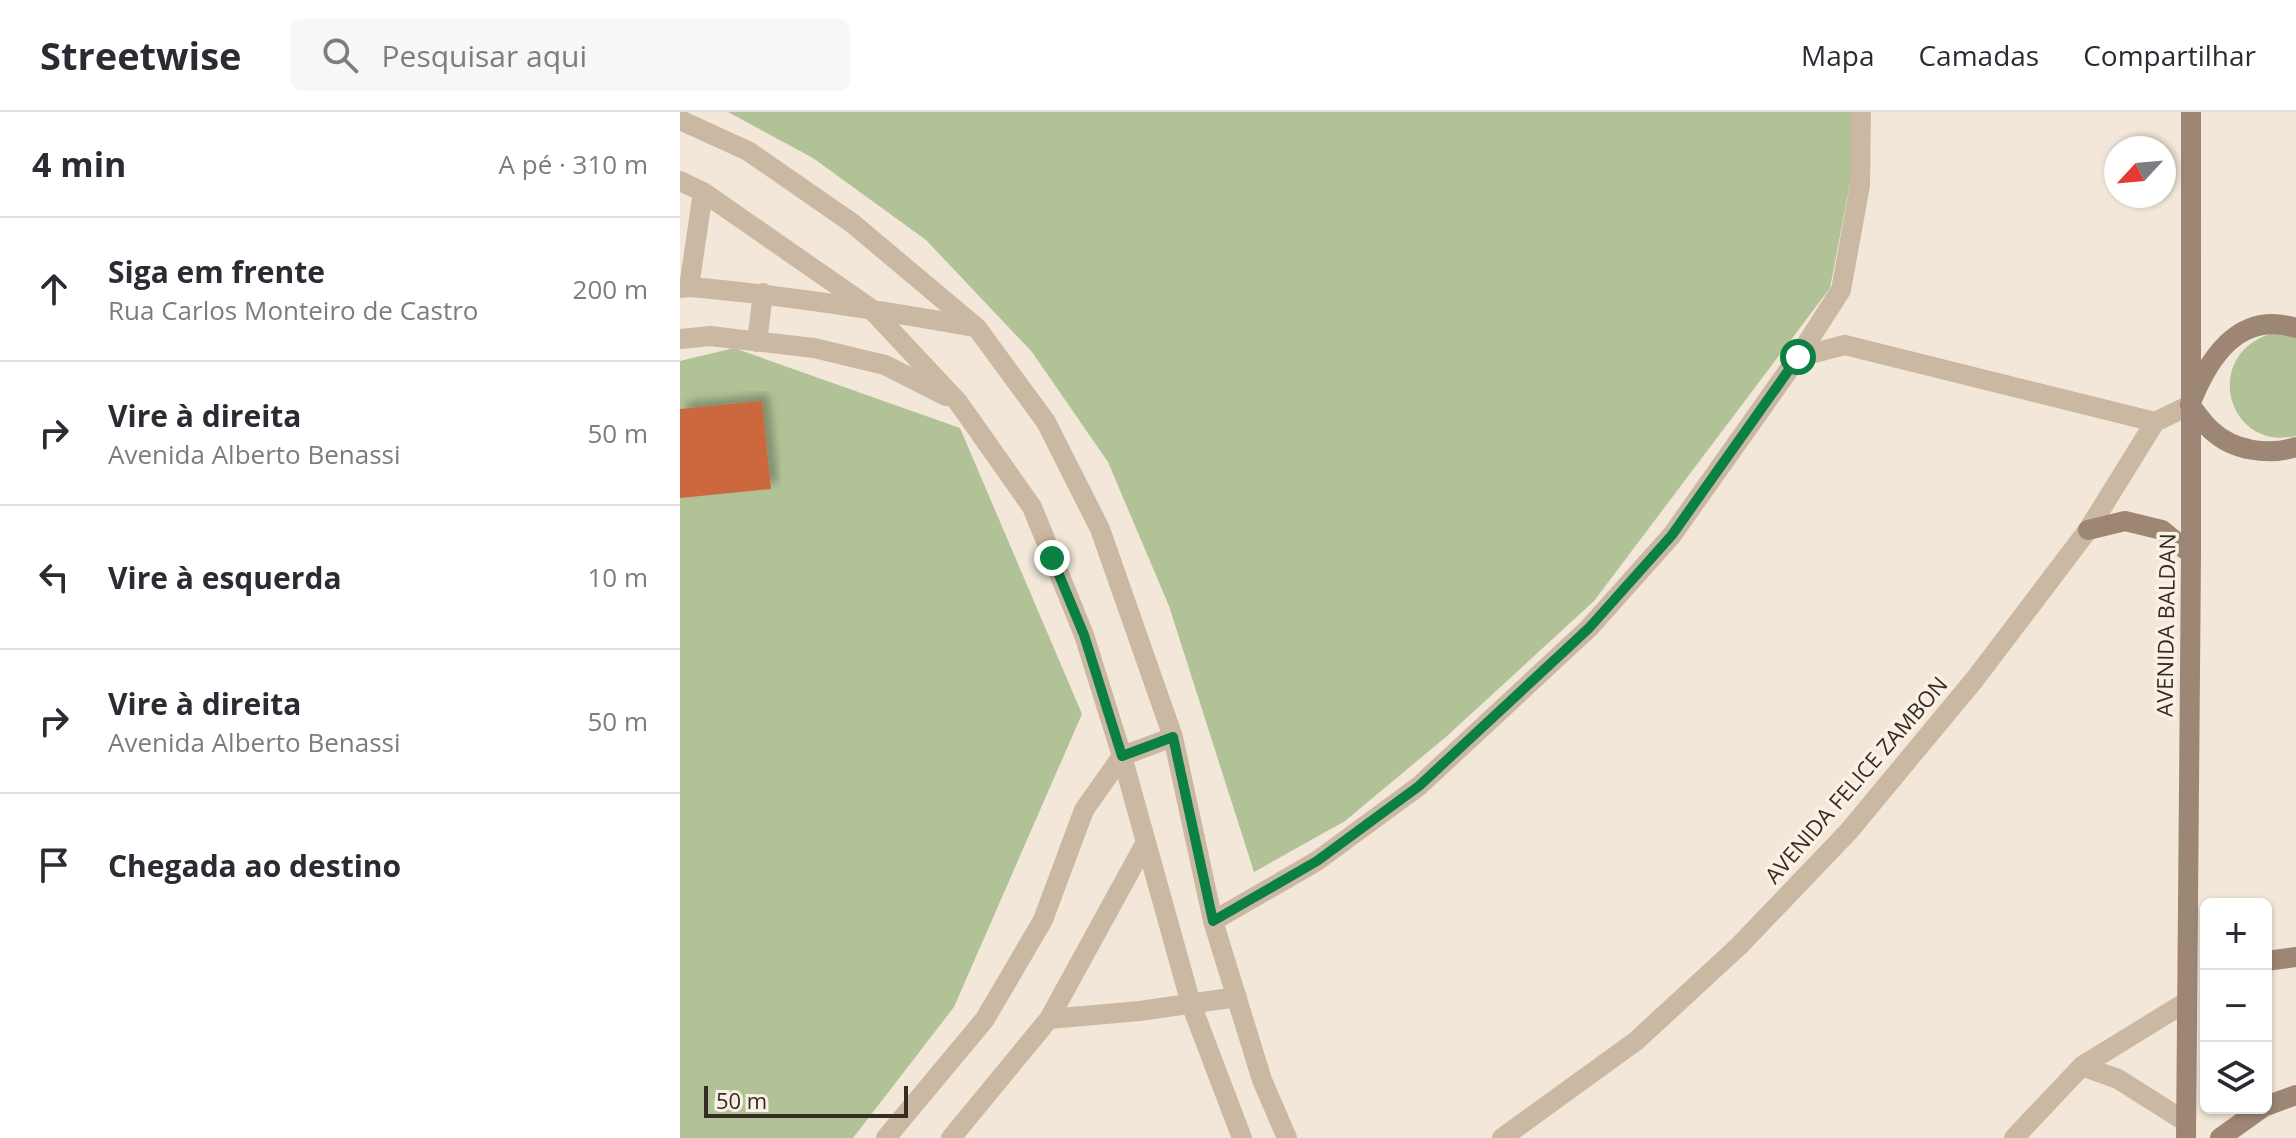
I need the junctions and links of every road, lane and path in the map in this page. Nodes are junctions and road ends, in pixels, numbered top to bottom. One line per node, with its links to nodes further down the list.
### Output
1 (1861, 112): 13 (street)
2 (2191, 112): 15 (main road, AVENIDA BALDAN)
3 (680, 120): 9 (street)
4 (680, 181): 5 (street)
5 (703, 192): 6 (street); 8 (street)
6 (684, 287): 7 (street)
7 (763, 293): 8 (street); 12 (street)
8 (870, 308): 9 (street); 14 (street)
9 (977, 328): 20 (street)
10 (2296, 328): 15 (main road)
11 (680, 339): 12 (street)
12 (757, 342): 14 (street)
13 (1798, 357): 16 (street); 23 (street)
14 (958, 402): 21 (street)
15 (2190, 405): 16 (street); 17 (main road); 19 (main road, AVENIDA BALDAN)
16 (2155, 422): 18 (street, AVENIDA FELICE ZAMBON)
17 (2296, 447)
18 (2088, 530): 19 (main road); 40 (street, AVENIDA FELICE ZAMBON)
19 (2191, 554): 28 (main road, AVENIDA BALDAN)
20 (1173, 737): 21 (street); 23 (street)
21 (1122, 756): 22 (street); 36 (street)
22 (1146, 842): 29 (street); 30 (street)
23 (1213, 921): 27 (street)
24 (2296, 957): 25 (main road)
25 (2272, 960)
26 (2200, 992): 28 (main road)
27 (1237, 997): 29 (street); 39 (street)
28 (2186, 1002): 31 (street); 35 (main road, AVENIDA BALDAN)
29 (1191, 1004): 30 (street); 38 (street)
30 (1049, 1019): 37 (street)
31 (2082, 1066): 35 (street); 41 (street)
32 (2296, 1095): 33 (main road)
33 (2272, 1104)
34 (2254, 1114): 42 (main road)
35 (2186, 1130)
36 (886, 1138)
37 (951, 1138)
38 (1242, 1138)
39 (1287, 1138)
40 (1502, 1138)
41 (2014, 1138)
42 (2220, 1138)

